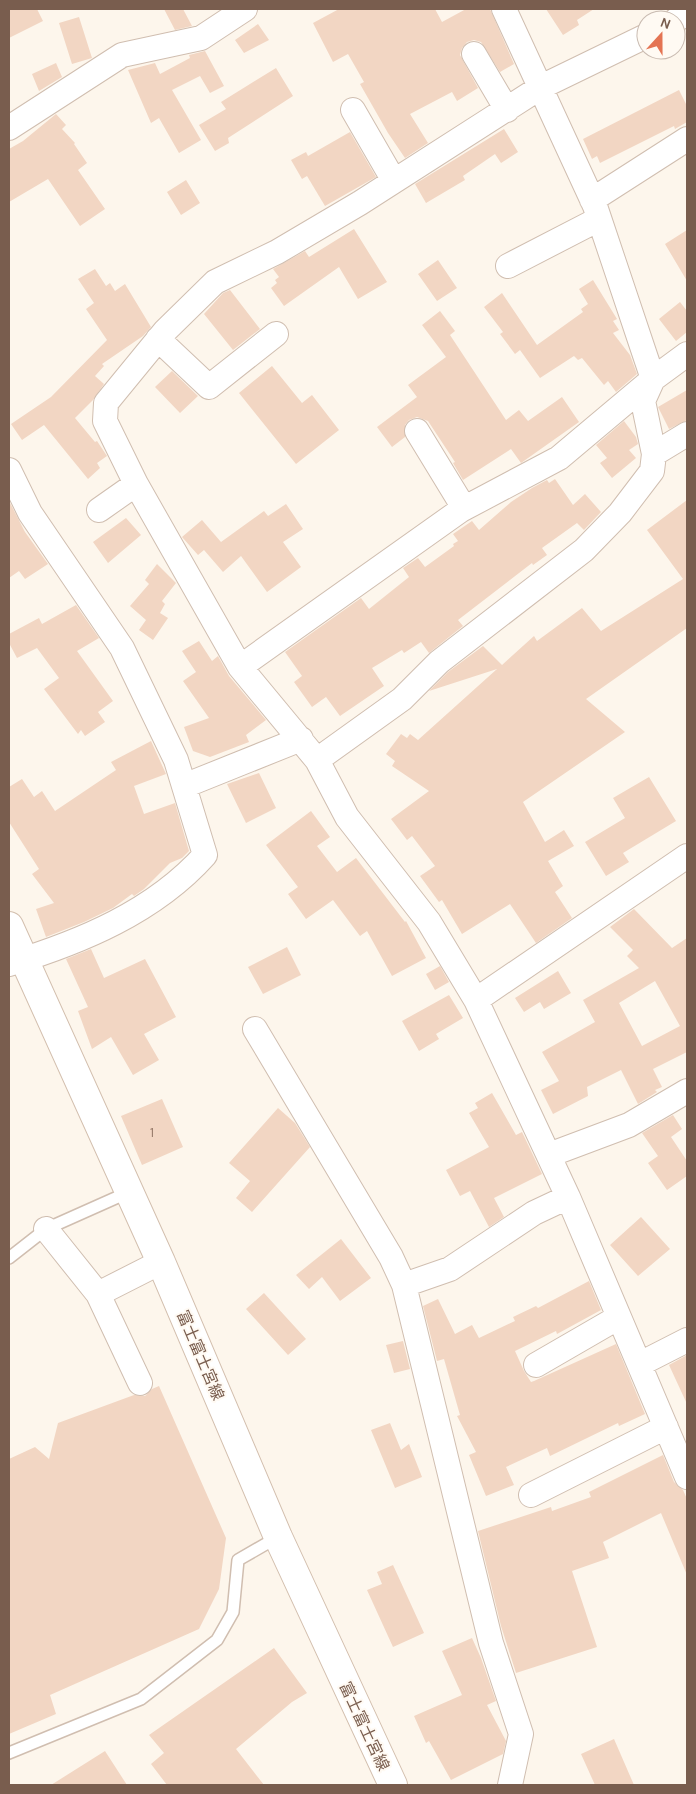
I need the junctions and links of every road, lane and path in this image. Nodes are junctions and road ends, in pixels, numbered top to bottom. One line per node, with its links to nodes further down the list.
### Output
1 (243, 9): 8 (street)
2 (504, 9): 5 (street)
3 (636, 41): 5 (street)
4 (474, 54): 7 (street)
5 (541, 87): 7 (street); 11 (street)
6 (353, 110): 10 (street)
7 (507, 110): 10 (street)
8 (9, 128)
9 (687, 140): 11 (street)
10 (394, 180): 14 (street)
11 (596, 210): 12 (street); 16 (street)
12 (508, 266)
13 (276, 334): 14 (street)
14 (158, 339): 21 (street)
15 (687, 354): 16 (street)
16 (653, 379): 19 (street); 22 (street)
17 (418, 431): 22 (street)
18 (687, 434): 19 (street)
19 (654, 454): 26 (street)
20 (9, 470): 27 (street)
21 (136, 484): 23 (street); 24 (street)
22 (464, 508): 24 (street)
23 (98, 510)
24 (240, 667): 25 (street)
25 (300, 739): 26 (street); 27 (street)
26 (317, 760): 31 (street)
27 (184, 786): 30 (street)
28 (687, 856): 31 (street)
29 (9, 926): 30 (main road, 富士富士宮線)
30 (16, 962): 35 (main road, 富士富士宮線)
31 (476, 1000): 34 (street)
32 (255, 1029): 40 (street)
33 (687, 1091): 34 (street)
34 (549, 1155): 36 (street)
35 (129, 1192): 37 (lane); 39 (main road, 富士富士宮線)
36 (568, 1197): 40 (street); 42 (street)
37 (46, 1229): 38 (lane); 41 (street)
38 (9, 1258)
39 (161, 1262): 41 (street); 50 (main road, 富士富士宮線)
40 (404, 1285): 53 (street)
41 (98, 1294): 46 (street)
42 (619, 1317): 44 (street); 45 (street)
43 (687, 1340): 44 (street)
44 (640, 1364): 47 (street)
45 (536, 1365)
46 (140, 1383)
47 (666, 1427): 48 (street); 49 (street)
48 (687, 1477)
49 (531, 1495)
50 (278, 1537): 51 (lane); 52 (main road, 富士富士宮線)
51 (9, 1753)
52 (393, 1785)
53 (510, 1785)

